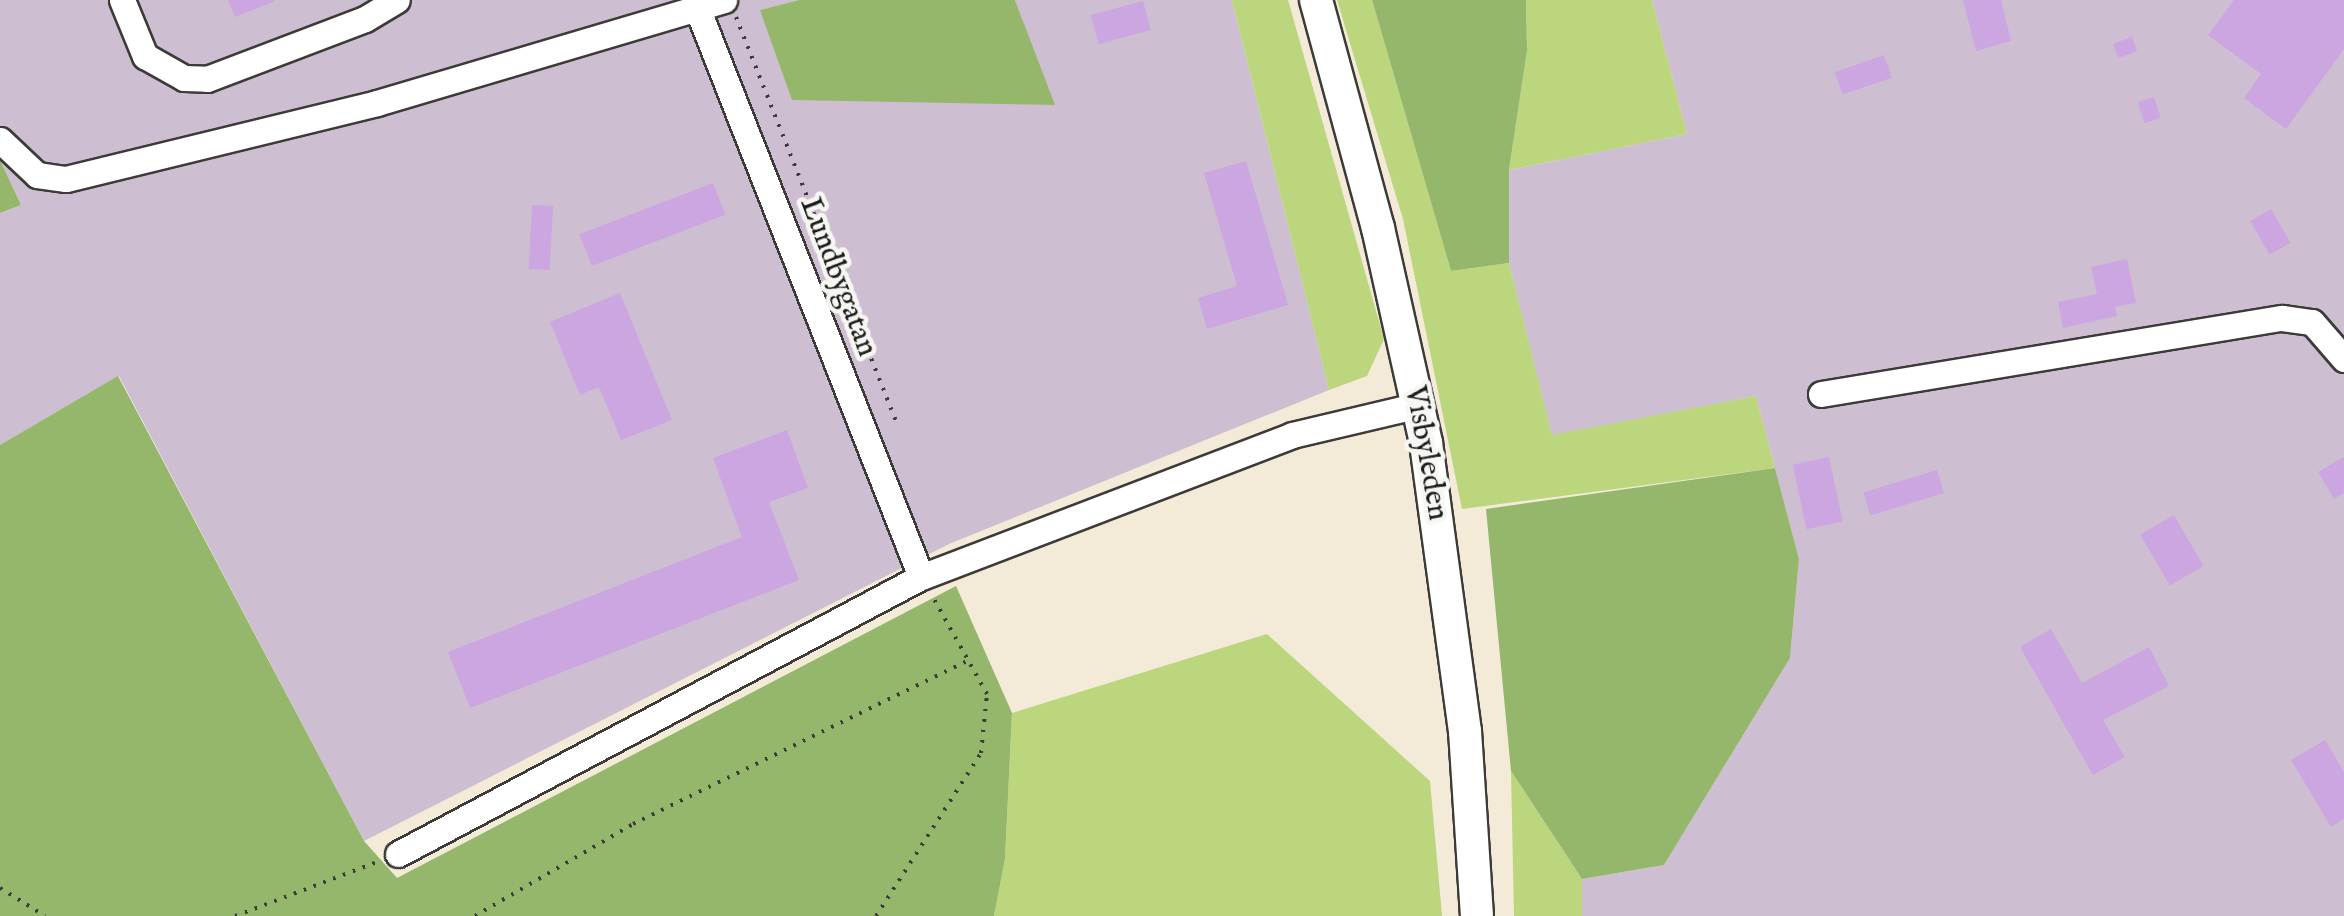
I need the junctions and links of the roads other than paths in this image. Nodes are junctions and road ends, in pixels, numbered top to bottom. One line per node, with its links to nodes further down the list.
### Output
1 (122, 0): 2 (street)
2 (397, 0)
3 (726, 0): 5 (street)
4 (1316, 0): 9 (main road, Visbyleden)
5 (696, 5): 6 (street); 10 (street, Lundbygatan)
6 (0, 140)
7 (2344, 360): 8 (street)
8 (1821, 394)
9 (1419, 405): 10 (street); 12 (main road, Visbyleden)
10 (921, 577): 11 (street)
11 (398, 854)
12 (1477, 916)

